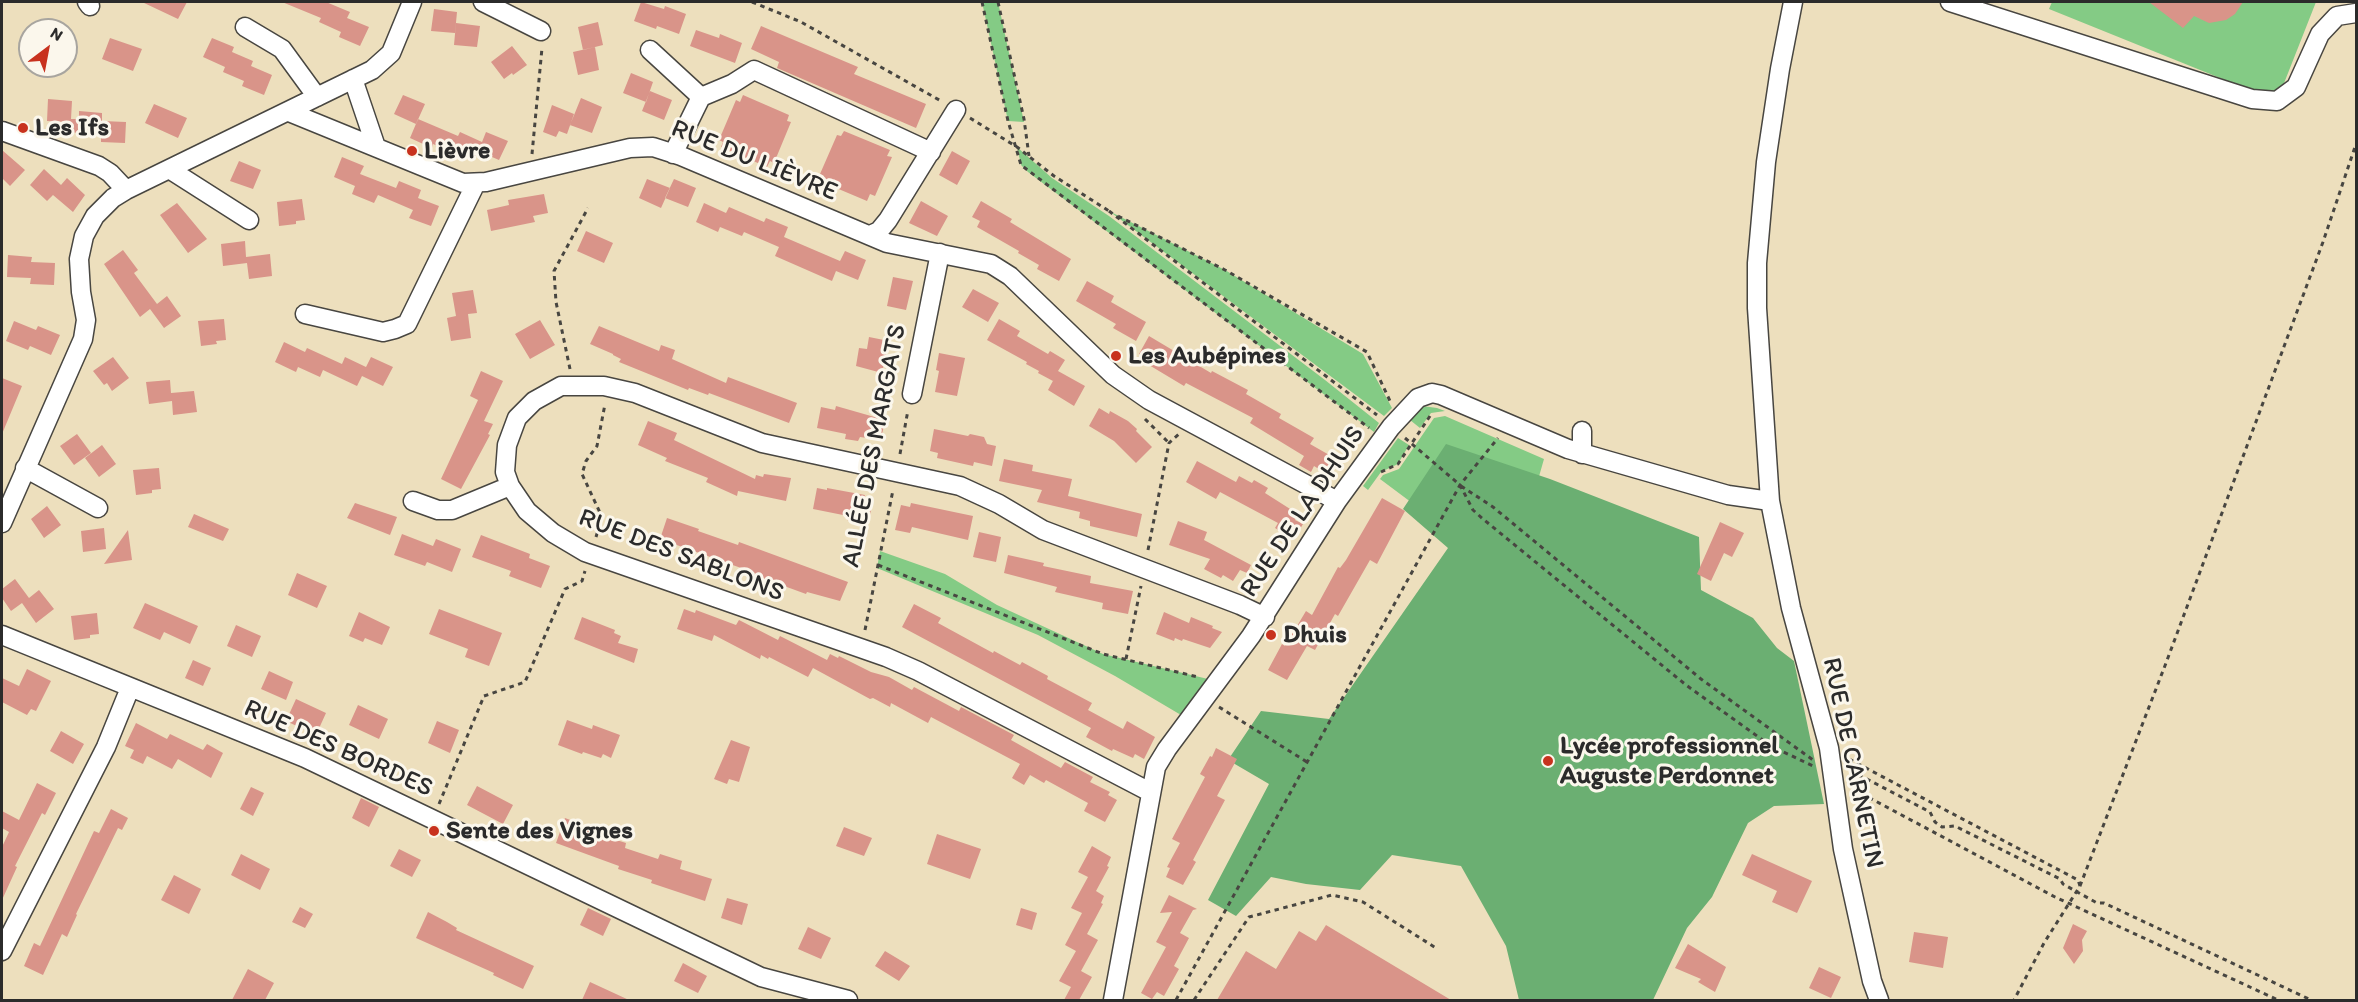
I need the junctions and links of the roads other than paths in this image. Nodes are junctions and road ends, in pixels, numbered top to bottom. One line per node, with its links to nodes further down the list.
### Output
1 (412, 2): 9 (street)
2 (483, 2): 7 (street)
3 (1793, 2): 32 (street, RUE DE CARNETIN)
4 (1950, 2): 5 (street)
5 (2356, 13)
6 (245, 27): 10 (street)
7 (541, 31)
8 (650, 50): 11 (street)
9 (353, 79): 10 (street); 15 (street)
10 (317, 97): 13 (street)
11 (701, 97): 16 (street); 17 (street)
12 (957, 110): 16 (street)
13 (289, 112): 15 (street, RUE DU LIÈVRE); 18 (street)
14 (2, 131): 20 (street)
15 (376, 147): 19 (street, RUE DU LIÈVRE)
16 (932, 152): 22 (street)
17 (673, 154): 19 (street, RUE DU LIÈVRE); 22 (street, RUE DU LIÈVRE)
18 (169, 168): 20 (street); 21 (street)
19 (476, 183): 24 (street)
20 (126, 190): 28 (street)
21 (249, 220)
22 (870, 235): 23 (street, RUE DU LIÈVRE)
23 (940, 253): 25 (street, ALLÉE DES MARGATS); 31 (street, RUE DU LIÈVRE)
24 (305, 314)
25 (912, 394)
26 (1582, 430): 27 (street)
27 (1582, 454): 31 (street, RUE DE LA DHUIS); 32 (street, RUE DE LA DHUIS)
28 (25, 468): 33 (street); 34 (street)
29 (510, 486): 30 (street); 35 (street, RUE DES SABLONS); 38 (street, RUE DES SABLONS)
30 (413, 501)
31 (1337, 501): 35 (street, RUE DE LA DHUIS)
32 (1770, 501): 42 (street, RUE DE CARNETIN)
33 (98, 508)
34 (2, 522)
35 (1264, 617): 38 (street, RUE DE LA DHUIS)
36 (2, 635): 37 (street, RUE DES BORDES)
37 (130, 688): 39 (street); 40 (street, RUE DES BORDES)
38 (1150, 792): 41 (street, RUE DE LA DHUIS)
39 (2, 951)
40 (848, 1000)
41 (1113, 1000)
42 (1877, 1000)

